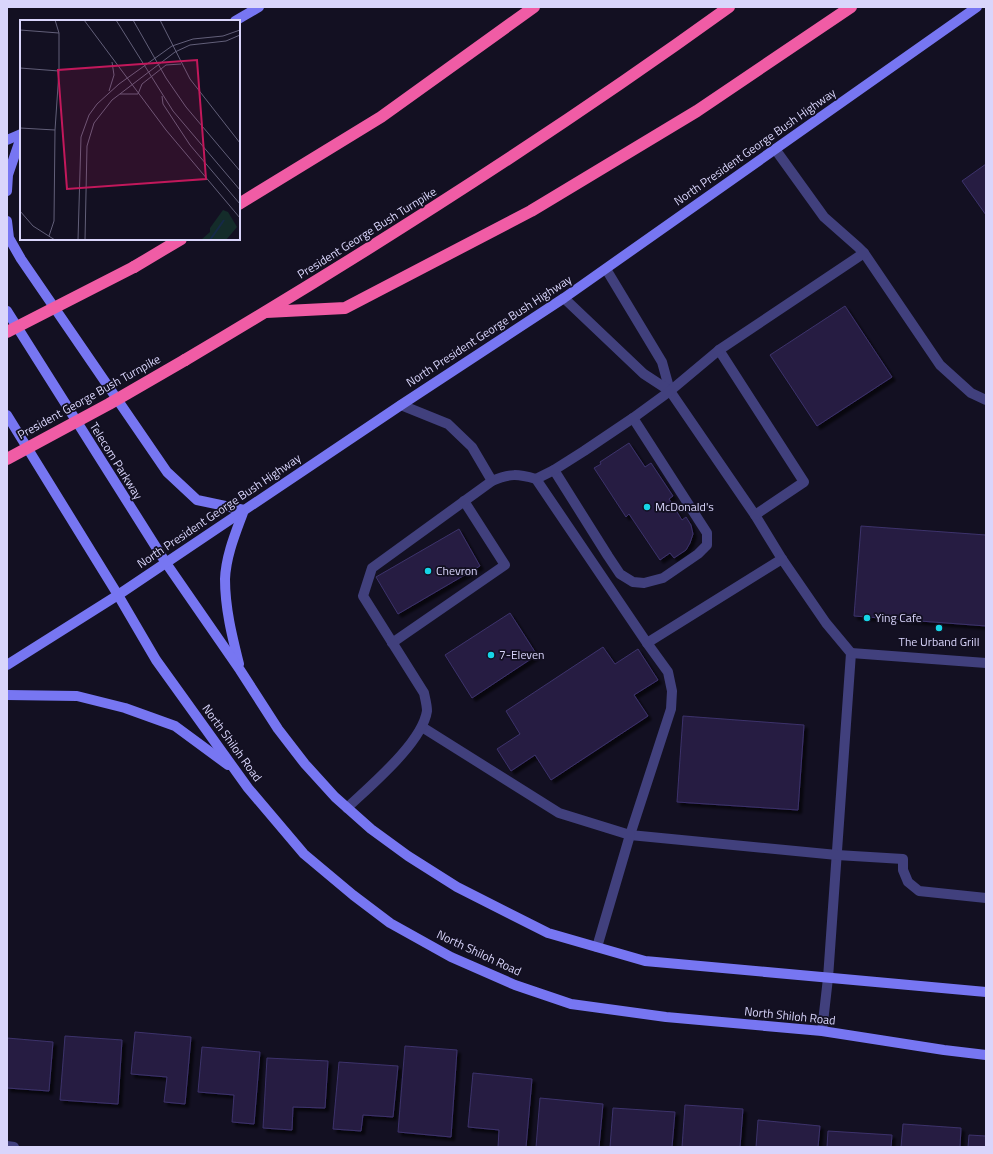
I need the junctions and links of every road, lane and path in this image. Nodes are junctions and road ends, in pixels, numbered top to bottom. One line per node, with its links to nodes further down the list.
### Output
1 (259, 7): 6 (main road)
2 (534, 7): 12 (highway)
3 (728, 7): 19 (highway, President George Bush Turnpike)
4 (851, 7): 19 (highway)
5 (977, 7): 10 (main road, North President George Bush Highway)
6 (237, 20)
7 (20, 134): 8 (main road)
8 (7, 140)
9 (20, 140): 11 (main road)
10 (775, 149): 15 (street); 16 (main road, North President George Bush Highway)
11 (7, 191)
12 (240, 203)
13 (7, 222): 32 (main road)
14 (179, 240): 20 (highway, bridge)
15 (864, 253): 21 (street); 23 (street)
16 (606, 269): 17 (main road, North President George Bush Highway); 22 (street)
17 (564, 298): 22 (street); 24 (main road, North President George Bush Highway)
18 (7, 311): 35 (main road, Telecom Parkway)
19 (266, 312): 27 (highway, President George Bush Turnpike, bridge)
20 (7, 332)
21 (719, 350): 22 (street); 33 (street)
22 (670, 391): 26 (street); 33 (street)
23 (986, 400)
24 (401, 405): 30 (street); 32 (main road, North President George Bush Highway)
25 (7, 415): 36 (main road)
26 (633, 418): 28 (street); 28 (street)
27 (7, 459)
28 (554, 470): 29 (street)
29 (536, 479): 30 (street); 38 (street)
30 (492, 481): 31 (street)
31 (464, 501): 37 (street); 37 (street)
32 (244, 510): 35 (main road, North President George Bush Highway); 42 (main road)
33 (755, 515): 34 (street)
34 (782, 559): 38 (street); 39 (street)
35 (166, 563): 36 (main road, North President George Bush Highway); 42 (main road)
36 (118, 595): 41 (main road, North President George Bush Highway); 45 (main road, North Shiloh Road)
37 (392, 643): 44 (street)
38 (647, 643): 47 (street)
39 (851, 653): 40 (street); 48 (street)
40 (986, 662)
41 (7, 665)
42 (240, 670): 46 (main road)
43 (7, 695): 45 (main road)
44 (422, 727): 46 (street); 47 (street)
45 (236, 771): 53 (main road, North Shiloh Road)
46 (347, 808): 50 (main road)
47 (630, 835): 48 (street); 50 (street)
48 (837, 855): 49 (street); 51 (street)
49 (986, 898)
50 (597, 947): 51 (main road)
51 (828, 978): 52 (main road); 53 (street)
52 (986, 992)
53 (822, 1031): 54 (main road, North Shiloh Road)
54 (986, 1055)
55 (7, 1146): 56 (street)
56 (14, 1147)

